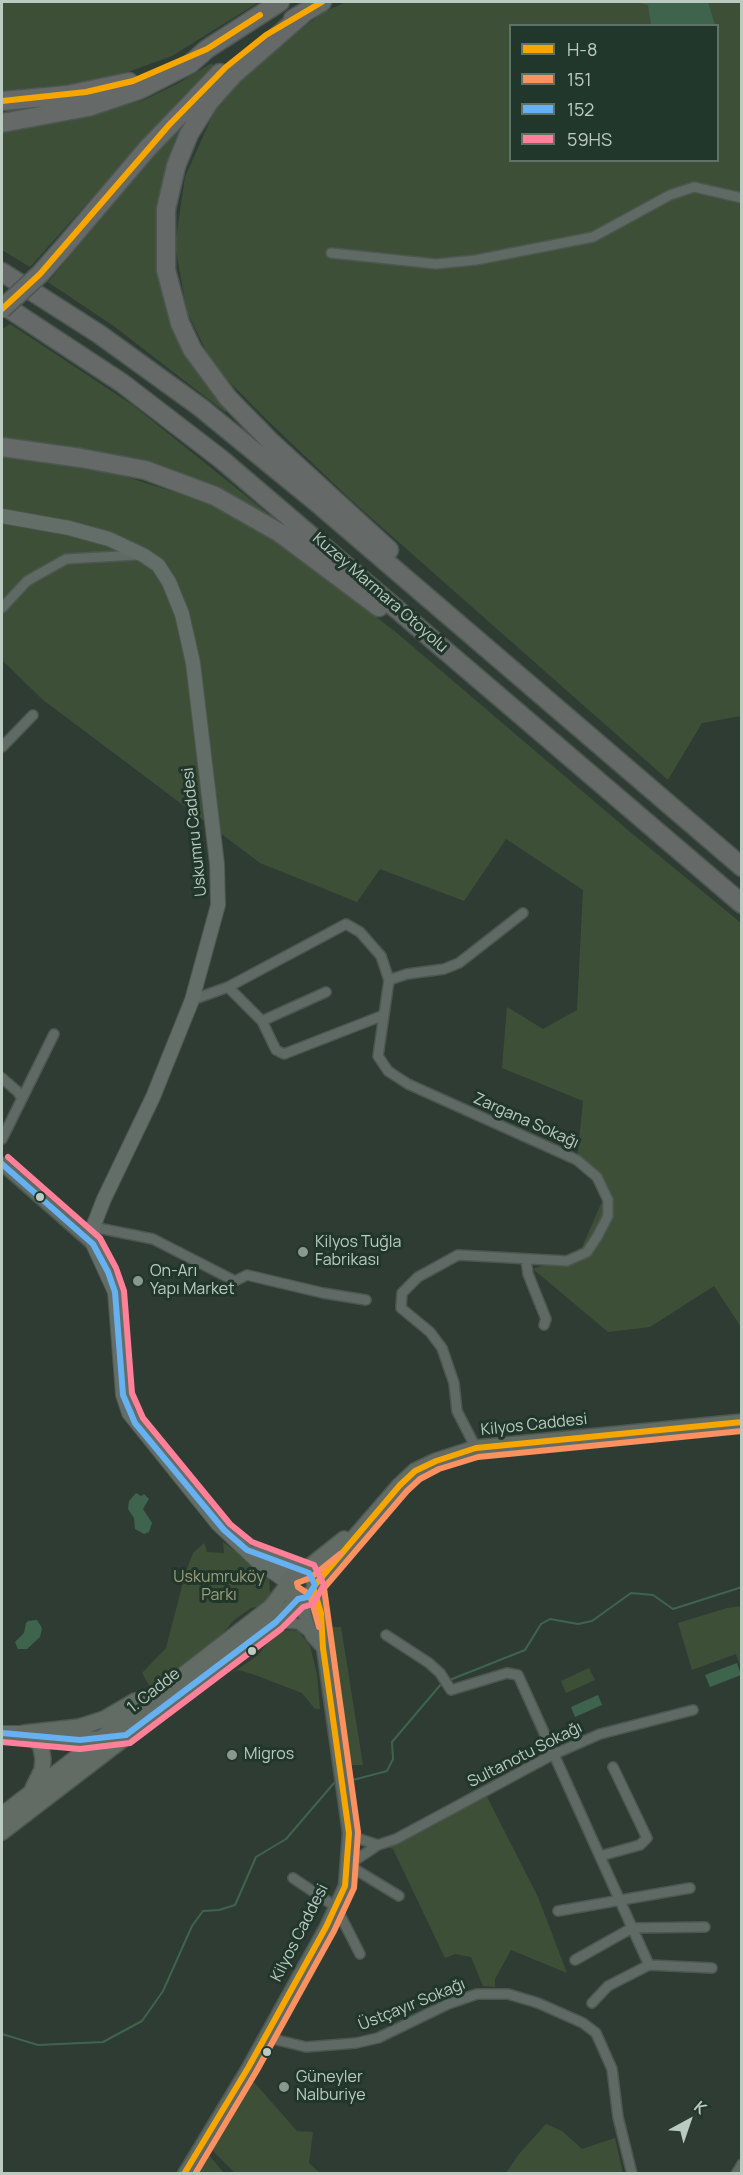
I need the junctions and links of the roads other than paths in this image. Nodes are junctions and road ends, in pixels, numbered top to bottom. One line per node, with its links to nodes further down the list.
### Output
1 (280, 2): 4 (highway)
2 (322, 2): 3 (highway)
3 (304, 13): 10 (highway, bridge); 14 (highway)
4 (207, 49): 5 (highway); 6 (highway)
5 (2, 101)
6 (2, 123)
7 (741, 198): 8 (street)
8 (331, 254)
9 (2, 272): 14 (highway, Kuzey Marmara Otoyolu)
10 (2, 306): 16 (highway, Kuzey Marmara Otoyolu)
11 (2, 447): 16 (highway)
12 (2, 516): 13 (main road, Uskumru Caddesi)
13 (142, 555): 15 (street); 25 (main road, Uskumru Caddesi)
14 (433, 602): 19 (highway, Kuzey Marmara Otoyolu)
15 (2, 608)
16 (510, 706): 20 (highway, Kuzey Marmara Otoyolu)
17 (33, 715): 18 (street)
18 (2, 747)
19 (741, 867)
20 (741, 904)
21 (524, 913): 22 (street)
22 (389, 980): 23 (street); 26 (street, Zargana Sokağı)
23 (228, 987): 25 (street); 27 (street)
24 (326, 992): 27 (street)
25 (192, 1000): 33 (main road, Uskumru Caddesi)
26 (384, 1015): 27 (street); 35 (street, Zargana Sokağı)
27 (262, 1021)
28 (54, 1034): 30 (street)
29 (2, 1078): 30 (street)
30 (22, 1100): 31 (street)
31 (2, 1139)
32 (2, 1164): 34 (street)
33 (93, 1227): 34 (main road, Uskumru Caddesi); 36 (street)
34 (93, 1244): 41 (main road)
35 (526, 1260): 37 (street); 39 (street, Zargana Sokağı)
36 (366, 1300)
37 (544, 1325)
38 (741, 1422): 39 (main road, Kilyos Caddesi)
39 (476, 1448): 40 (main road, Kilyos Caddesi)
40 (359, 1530): 43 (main road); 45 (main road, 1. Cadde)
41 (247, 1550): 42 (main road); 43 (main road)
42 (267, 1568): 44 (main road); 46 (main road)
43 (303, 1570): 44 (main road); 45 (main road)
44 (287, 1584): 45 (main road); 46 (main road, 1. Cadde)
45 (307, 1593): 47 (main road, 1. Cadde); 49 (street); 50 (street, Kilyos Caddesi)
46 (276, 1600): 51 (main road, 1. Cadde)
47 (276, 1622): 49 (street); 55 (main road, 1. Cadde)
48 (386, 1635): 57 (street)
49 (312, 1636): 50 (street)
50 (323, 1648): 62 (street, Kilyos Caddesi)
51 (172, 1683): 54 (main road); 56 (main road, 1. Cadde)
52 (693, 1710): 57 (street, Sultanotu Sokağı)
53 (2, 1733): 54 (main road)
54 (24, 1733): 56 (main road); 59 (main road)
55 (126, 1735): 56 (main road); 61 (main road, 1. Cadde)
56 (100, 1739): 59 (main road, 1. Cadde)
57 (552, 1755): 63 (street, Sultanotu Sokağı); 64 (street)
58 (614, 1767): 64 (street)
59 (30, 1793): 60 (main road, 1. Cadde)
60 (2, 1815)
61 (2, 1832)
62 (349, 1833): 63 (street); 65 (street, Kilyos Caddesi)
63 (378, 1845): 65 (street, Sultanotu Sokağı)
64 (600, 1856): 69 (street)
65 (348, 1864): 68 (street); 70 (street, Kilyos Caddesi)
66 (293, 1878): 70 (street)
67 (690, 1888): 69 (street)
68 (399, 1896)
69 (619, 1899): 71 (street); 73 (street)
70 (336, 1907): 74 (street); 79 (street, Kilyos Caddesi)
71 (558, 1911)
72 (705, 1927): 73 (street)
73 (632, 1928): 75 (street); 76 (street)
74 (360, 1954)
75 (575, 1960)
76 (649, 1965): 77 (street); 78 (street)
77 (712, 1968)
78 (592, 2003)
79 (265, 2037): 81 (street, Kilyos Caddesi); 82 (street, Üstçayır Sokağı)
80 (741, 2164): 83 (street)
81 (184, 2174)
82 (632, 2174)
83 (736, 2174)

